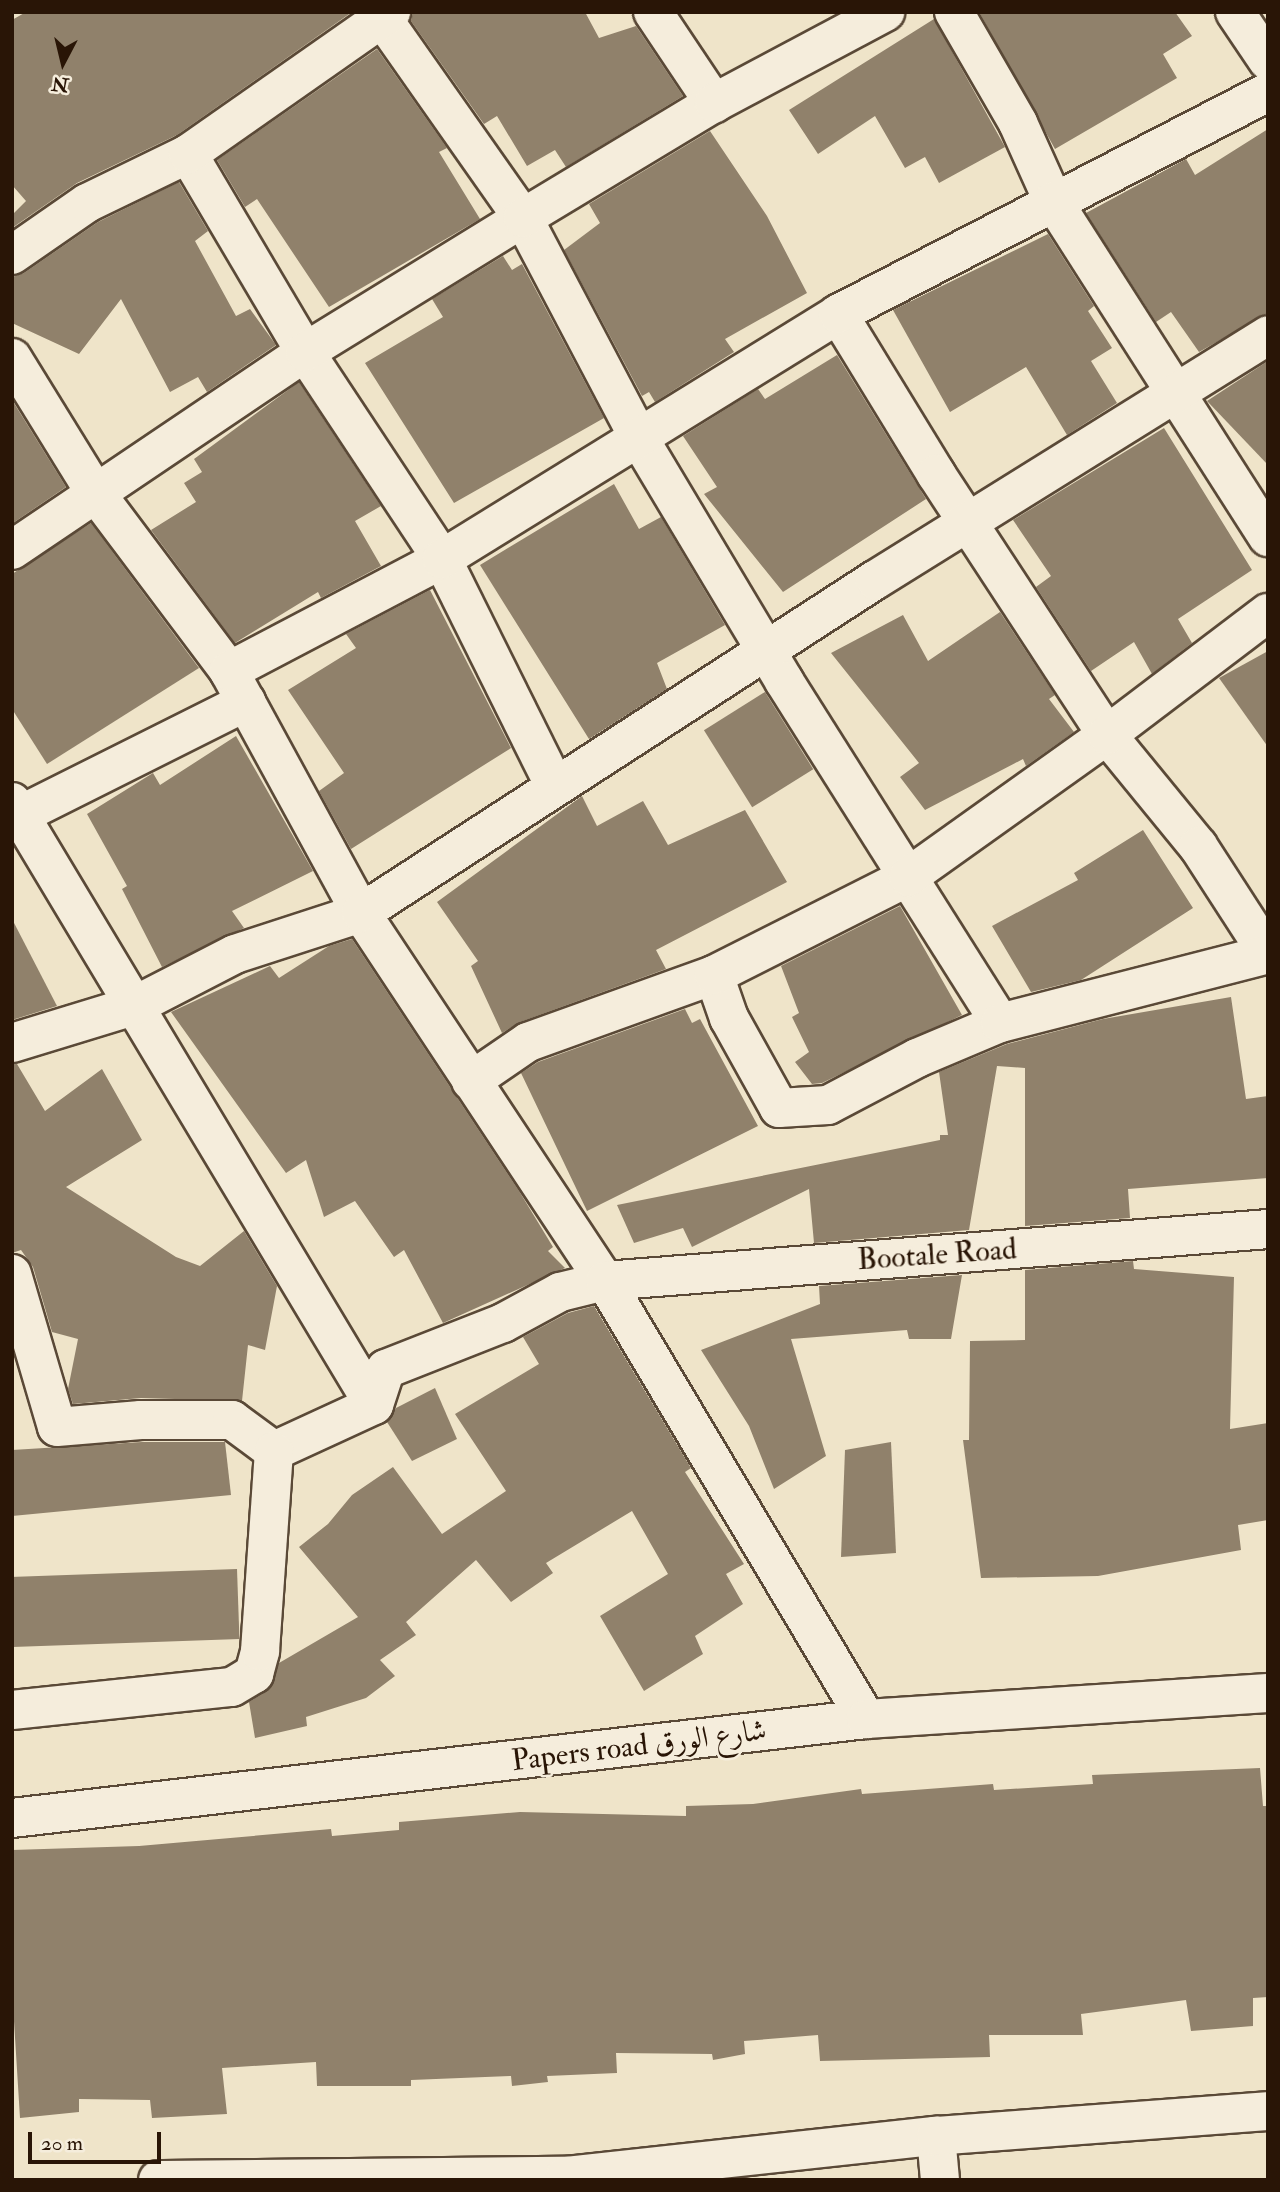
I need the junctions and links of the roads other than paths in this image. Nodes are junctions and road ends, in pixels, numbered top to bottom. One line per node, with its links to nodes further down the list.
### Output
1 (653, 12): 8 (street)
2 (885, 12): 8 (street)
3 (954, 12): 10 (street)
4 (1235, 12): 6 (street)
5 (384, 14): 9 (street); 11 (street)
6 (1268, 61)
7 (1268, 92): 10 (street)
8 (714, 103): 11 (street)
9 (188, 154): 12 (street); 15 (street)
10 (1054, 201): 13 (street); 17 (street)
11 (523, 218): 15 (street); 18 (street)
12 (12, 254)
13 (838, 314): 18 (street); 20 (street)
14 (1268, 335): 17 (street)
15 (305, 352): 19 (street); 23 (street)
16 (12, 358): 19 (street)
17 (1177, 392): 20 (street); 21 (street)
18 (640, 440): 23 (street); 25 (street)
19 (94, 491): 22 (street); 26 (street)
20 (969, 522): 25 (street); 27 (street)
21 (1268, 537)
22 (12, 550)
23 (442, 559): 26 (street); 28 (street)
24 (1268, 613): 27 (street)
25 (767, 651): 28 (street); 30 (street)
26 (238, 687): 29 (street); 31 (street)
27 (1107, 735): 30 (street); 32 (street)
28 (555, 788): 31 (street)
29 (15, 811): 34 (street)
30 (908, 877): 33 (street); 35 (street)
31 (361, 913): 34 (street); 37 (street)
32 (1266, 954): 35 (street)
33 (714, 975): 35 (street); 37 (street)
34 (136, 1005): 36 (street); 41 (street)
35 (1000, 1023)
36 (12, 1043)
37 (471, 1080): 40 (street)
38 (1268, 1229): 40 (street, Bootale Road)
39 (12, 1273): 42 (street)
40 (605, 1281): 41 (street, Bootale Road); 45 (street)
41 (374, 1405): 42 (street)
42 (274, 1451): 44 (street)
43 (1268, 1693): 45 (street, Papers road شارع الورق)
44 (12, 1710)
45 (866, 1719): 46 (street, Papers road شارع الورق)
46 (12, 1818)
47 (1268, 2110): 48 (street)
48 (936, 2136): 49 (street); 51 (street)
49 (565, 2178): 50 (street)
50 (181, 2179)
51 (940, 2180)

